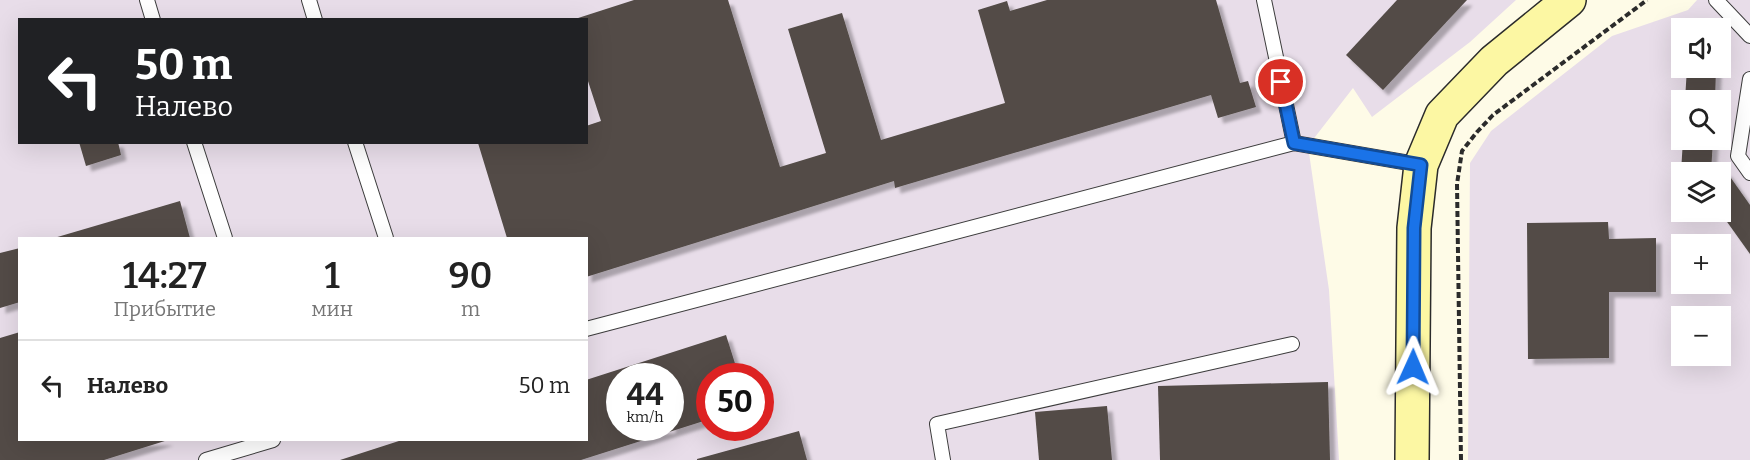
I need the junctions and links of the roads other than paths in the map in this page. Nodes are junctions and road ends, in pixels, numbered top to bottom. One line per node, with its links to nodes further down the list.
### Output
1 (147, 0): 6 (lane)
2 (309, 0): 7 (lane)
3 (1264, 0): 10 (lane)
4 (1569, 0): 13 (main road)
5 (1716, 0): 8 (lane)
6 (152, 18)
7 (314, 18)
8 (1750, 36)
9 (1750, 80): 14 (lane)
10 (1294, 143): 13 (lane); 17 (lane)
11 (195, 144): 15 (lane)
12 (356, 144): 16 (lane)
13 (1421, 165): 22 (main road)
14 (1750, 173)
15 (225, 237)
16 (386, 237)
17 (588, 328)
18 (1292, 344): 21 (lane)
19 (270, 441): 20 (lane)
20 (206, 460)
21 (943, 460)
22 (1412, 460)

